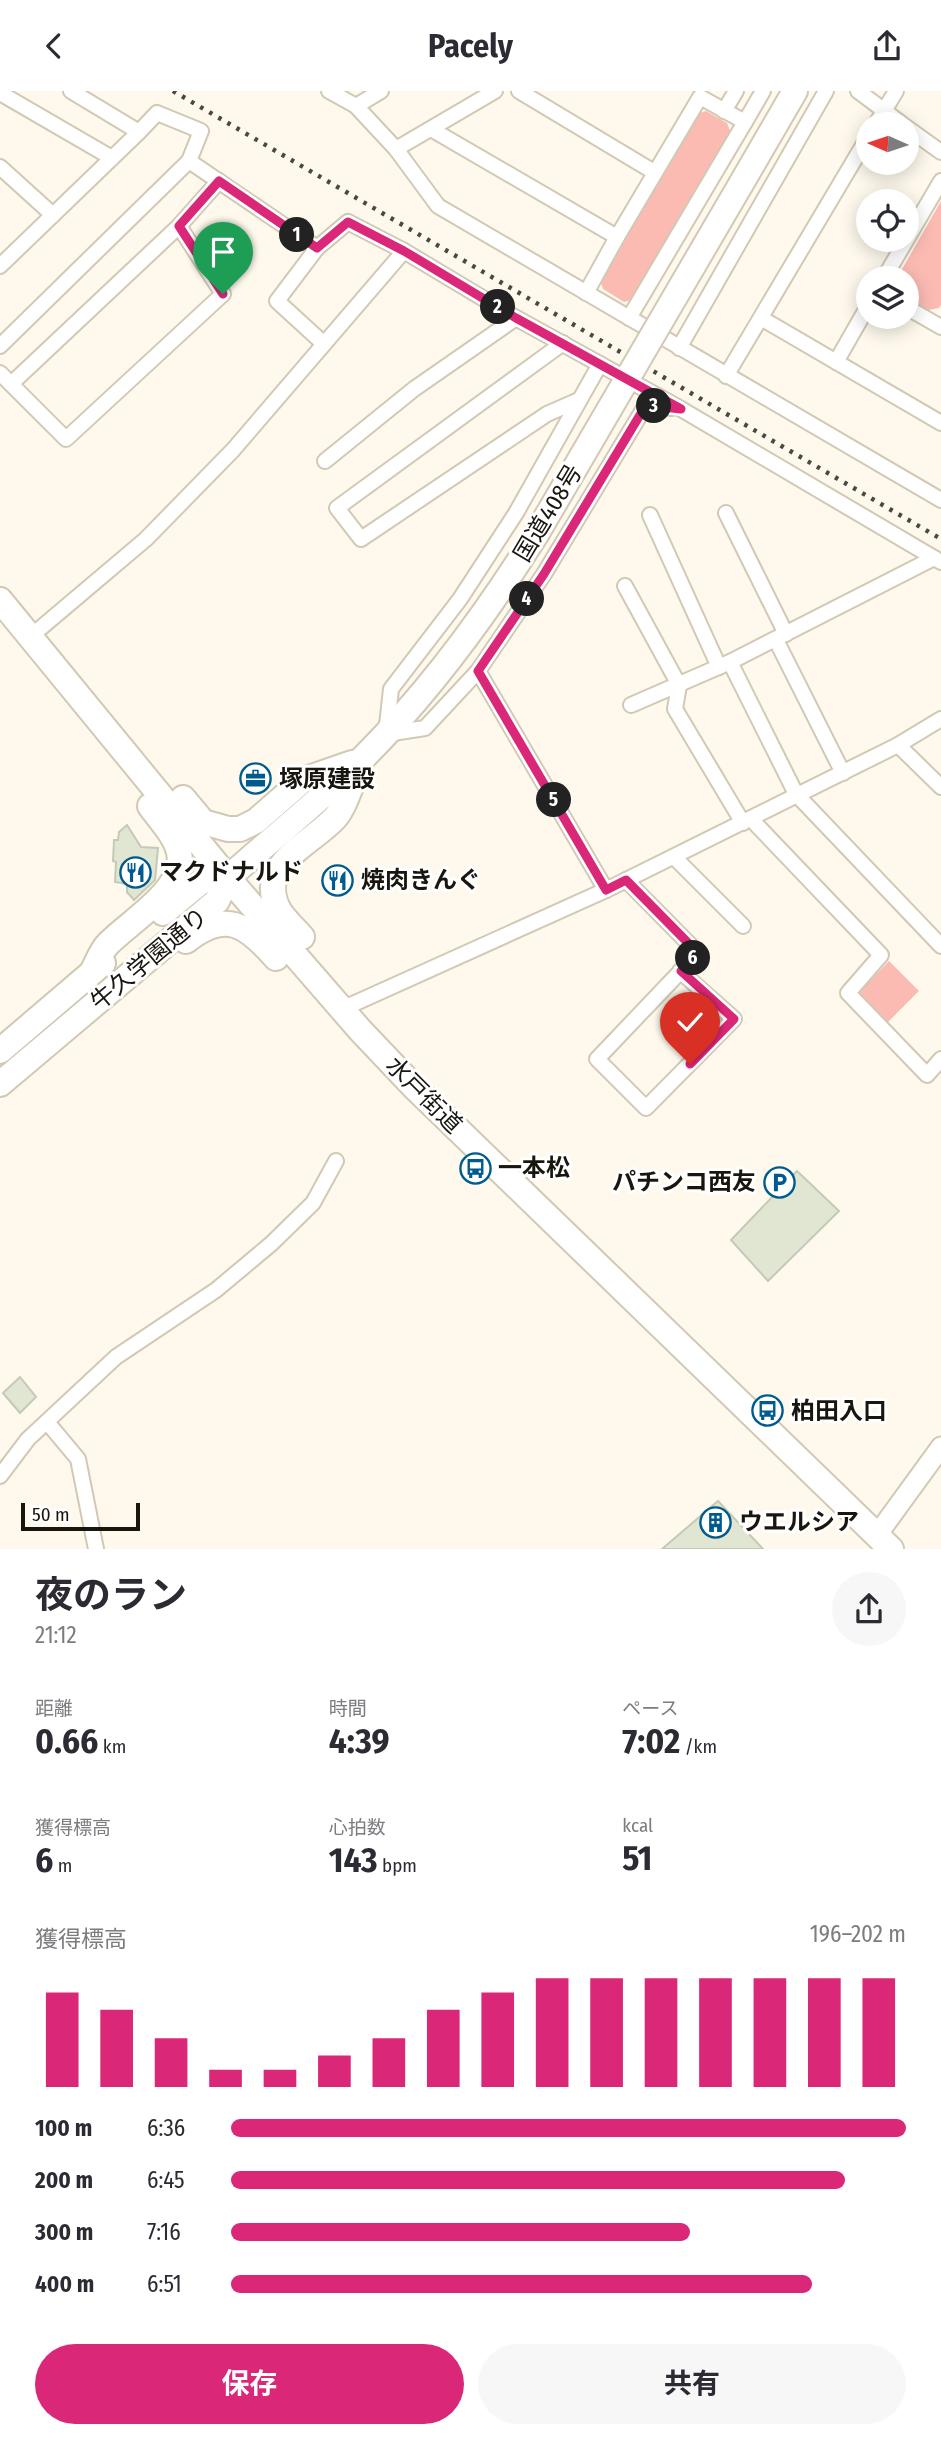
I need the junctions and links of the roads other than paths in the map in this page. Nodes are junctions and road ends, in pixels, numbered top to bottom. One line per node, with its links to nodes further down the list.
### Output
1 (71, 91): 20 (street)
2 (329, 91): 14 (street)
3 (381, 91): 14 (street)
4 (495, 91): 19 (street)
5 (519, 91): 28 (street)
6 (736, 91): 16 (street)
7 (763, 91): 18 (street)
8 (795, 91): 72 (highway, 国道408号, bridge)
9 (826, 91): 48 (street)
10 (858, 91): 15 (street)
11 (896, 91): 15 (street)
12 (0, 93): 25 (street)
13 (695, 94): 16 (street); 28 (street)
14 (356, 106): 22 (street)
15 (884, 110): 17 (street)
16 (724, 111): 18 (street)
17 (886, 112)
18 (745, 123): 41 (street)
19 (431, 129): 22 (street); 33 (street)
20 (139, 132): 25 (street); 26 (street)
21 (919, 137): 23 (street)
22 (396, 149): 38 (street)
23 (941, 152)
24 (856, 157): 42 (street)
25 (112, 158): 31 (street)
26 (189, 161): 29 (street); 47 (street)
27 (0, 167): 31 (street)
28 (654, 172): 33 (street)
29 (219, 181): 32 (street); 34 (street)
30 (941, 181): 37 (street)
31 (53, 215): 36 (street)
32 (179, 226): 53 (street); 53 (street)
33 (617, 237): 38 (street)
34 (317, 248): 35 (street); 46 (street)
35 (404, 251): 40 (street); 46 (street)
36 (0, 266)
37 (891, 266)
38 (586, 293): 41 (street)
39 (919, 313): 43 (street)
40 (516, 318): 45 (street); 57 (street)
41 (629, 318): 48 (street)
42 (761, 319): 49 (street); 52 (street)
43 (940, 323)
44 (856, 327): 49 (street)
45 (563, 343): 50 (street); 54 (street)
46 (324, 344): 64 (street)
47 (0, 346)
48 (678, 348): 52 (street)
49 (836, 362): 56 (street)
50 (600, 364): 54 (street); 55 (street)
51 (0, 373): 53 (street)
52 (726, 376): 58 (street)
53 (11, 384)
54 (579, 400): 72 (street)
55 (681, 409): 61 (street); 67 (street)
56 (941, 423)
57 (325, 461)
58 (941, 500)
59 (726, 513): 65 (street)
60 (650, 515): 66 (street)
61 (937, 560): 65 (street)
62 (625, 586): 68 (street)
63 (0, 600): 64 (highway, 水戸街道)
64 (30, 637): 71 (highway, 水戸街道)
65 (781, 637): 66 (street); 76 (street)
66 (724, 664): 68 (street); 78 (street)
67 (478, 671): 72 (street); 83 (street)
68 (680, 685): 69 (street); 79 (street)
69 (631, 705)
70 (941, 719): 73 (street)
71 (109, 731): 75 (highway, 水戸街道); 87 (highway)
72 (386, 734): 74 (highway, 国道408号)
73 (898, 745): 76 (street); 77 (street)
74 (363, 759): 75 (highway); 81 (highway, 国道408号); 88 (highway)
75 (139, 767): 81 (highway, 水戸街道)
76 (843, 773): 78 (street)
77 (941, 787)
78 (796, 795): 79 (street); 85 (street)
79 (747, 820): 80 (street); 92 (street)
80 (674, 857): 82 (street); 84 (street)
81 (228, 878): 87 (highway, 牛久学園通り); 88 (highway, 水戸街道); 89 (highway, 牛久学園通り)
82 (626, 880): 83 (street); 86 (street)
83 (606, 890): 90 (street)
84 (743, 926)
85 (941, 946)
86 (681, 971): 86 (street)
87 (92, 972): 91 (highway, 牛久学園通り)
88 (323, 987): 89 (highway); 90 (highway, 水戸街道)
89 (103, 998): 93 (highway, 牛久学園通り)
90 (342, 1009): 98 (highway, 水戸街道)
91 (0, 1051)
92 (941, 1059)
93 (0, 1084)
94 (335, 1161): 95 (street)
95 (47, 1422): 97 (street); 99 (street)
96 (941, 1447): 98 (street)
97 (0, 1476)
98 (884, 1542)
99 (96, 1549)

